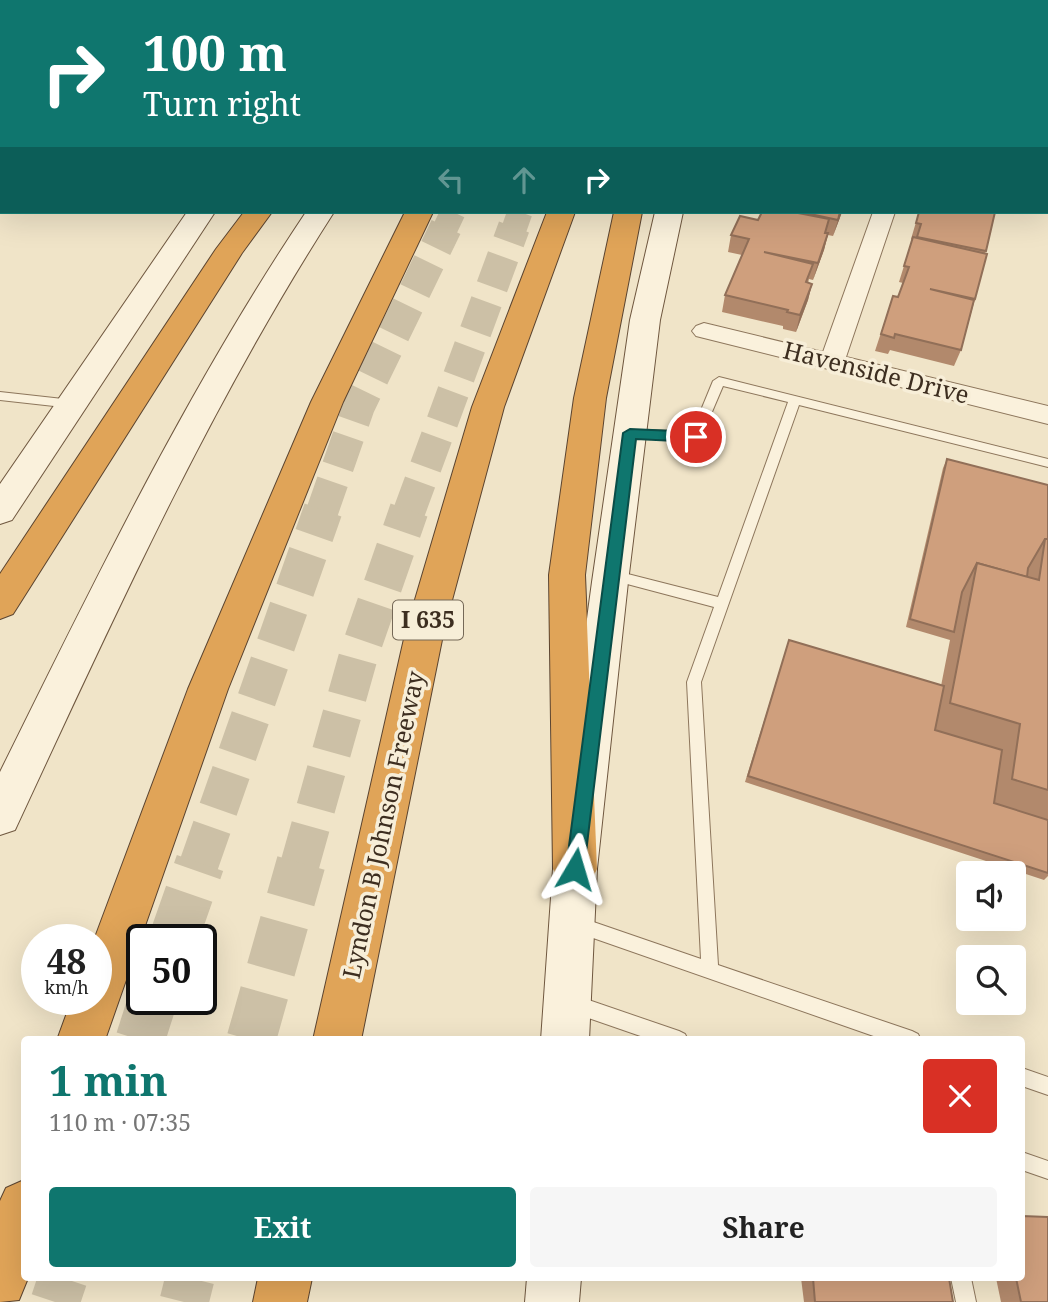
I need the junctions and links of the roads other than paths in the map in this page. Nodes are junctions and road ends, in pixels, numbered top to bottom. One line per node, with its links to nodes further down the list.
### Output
1 (200, 214): 13 (main road)
2 (256, 214): 19 (highway)
3 (319, 214): 21 (main road)
4 (418, 214): 24 (highway)
5 (560, 214): 29 (highway, Lyndon B Johnson Freeway / I 635)
6 (628, 214): 22 (highway)
7 (669, 214): 15 (main road)
8 (883, 214): 10 (street)
9 (704, 331): 10 (street, Havenside Drive)
10 (832, 362): 14 (street, Havenside Drive)
11 (0, 396): 13 (lane)
12 (795, 400): 15 (lane); 16 (lane); 20 (lane)
13 (72, 404): 17 (main road)
14 (1048, 415)
15 (630, 433): 18 (main road)
16 (1048, 463)
17 (5, 494)
18 (611, 575): 20 (lane); 22 (main road)
19 (0, 604)
20 (722, 604): 25 (lane)
21 (0, 816)
22 (575, 869): 23 (main road)
23 (571, 922): 25 (lane); 27 (main road)
24 (112, 954)
25 (710, 969): 31 (lane)
26 (90, 1015): 28 (highway)
27 (565, 1020): 30 (lane)
28 (82, 1036)
29 (338, 1036)
30 (655, 1036)
31 (901, 1036)
32 (1025, 1078): 33 (lane)
33 (1048, 1086)
34 (1025, 1161): 35 (lane)
35 (1048, 1170)
36 (21, 1215): 37 (highway)
37 (0, 1281)
38 (284, 1281): 41 (highway)
39 (554, 1281): 42 (main road)
40 (962, 1281): 43 (lane)
41 (280, 1302)
42 (552, 1302)
43 (966, 1302)

